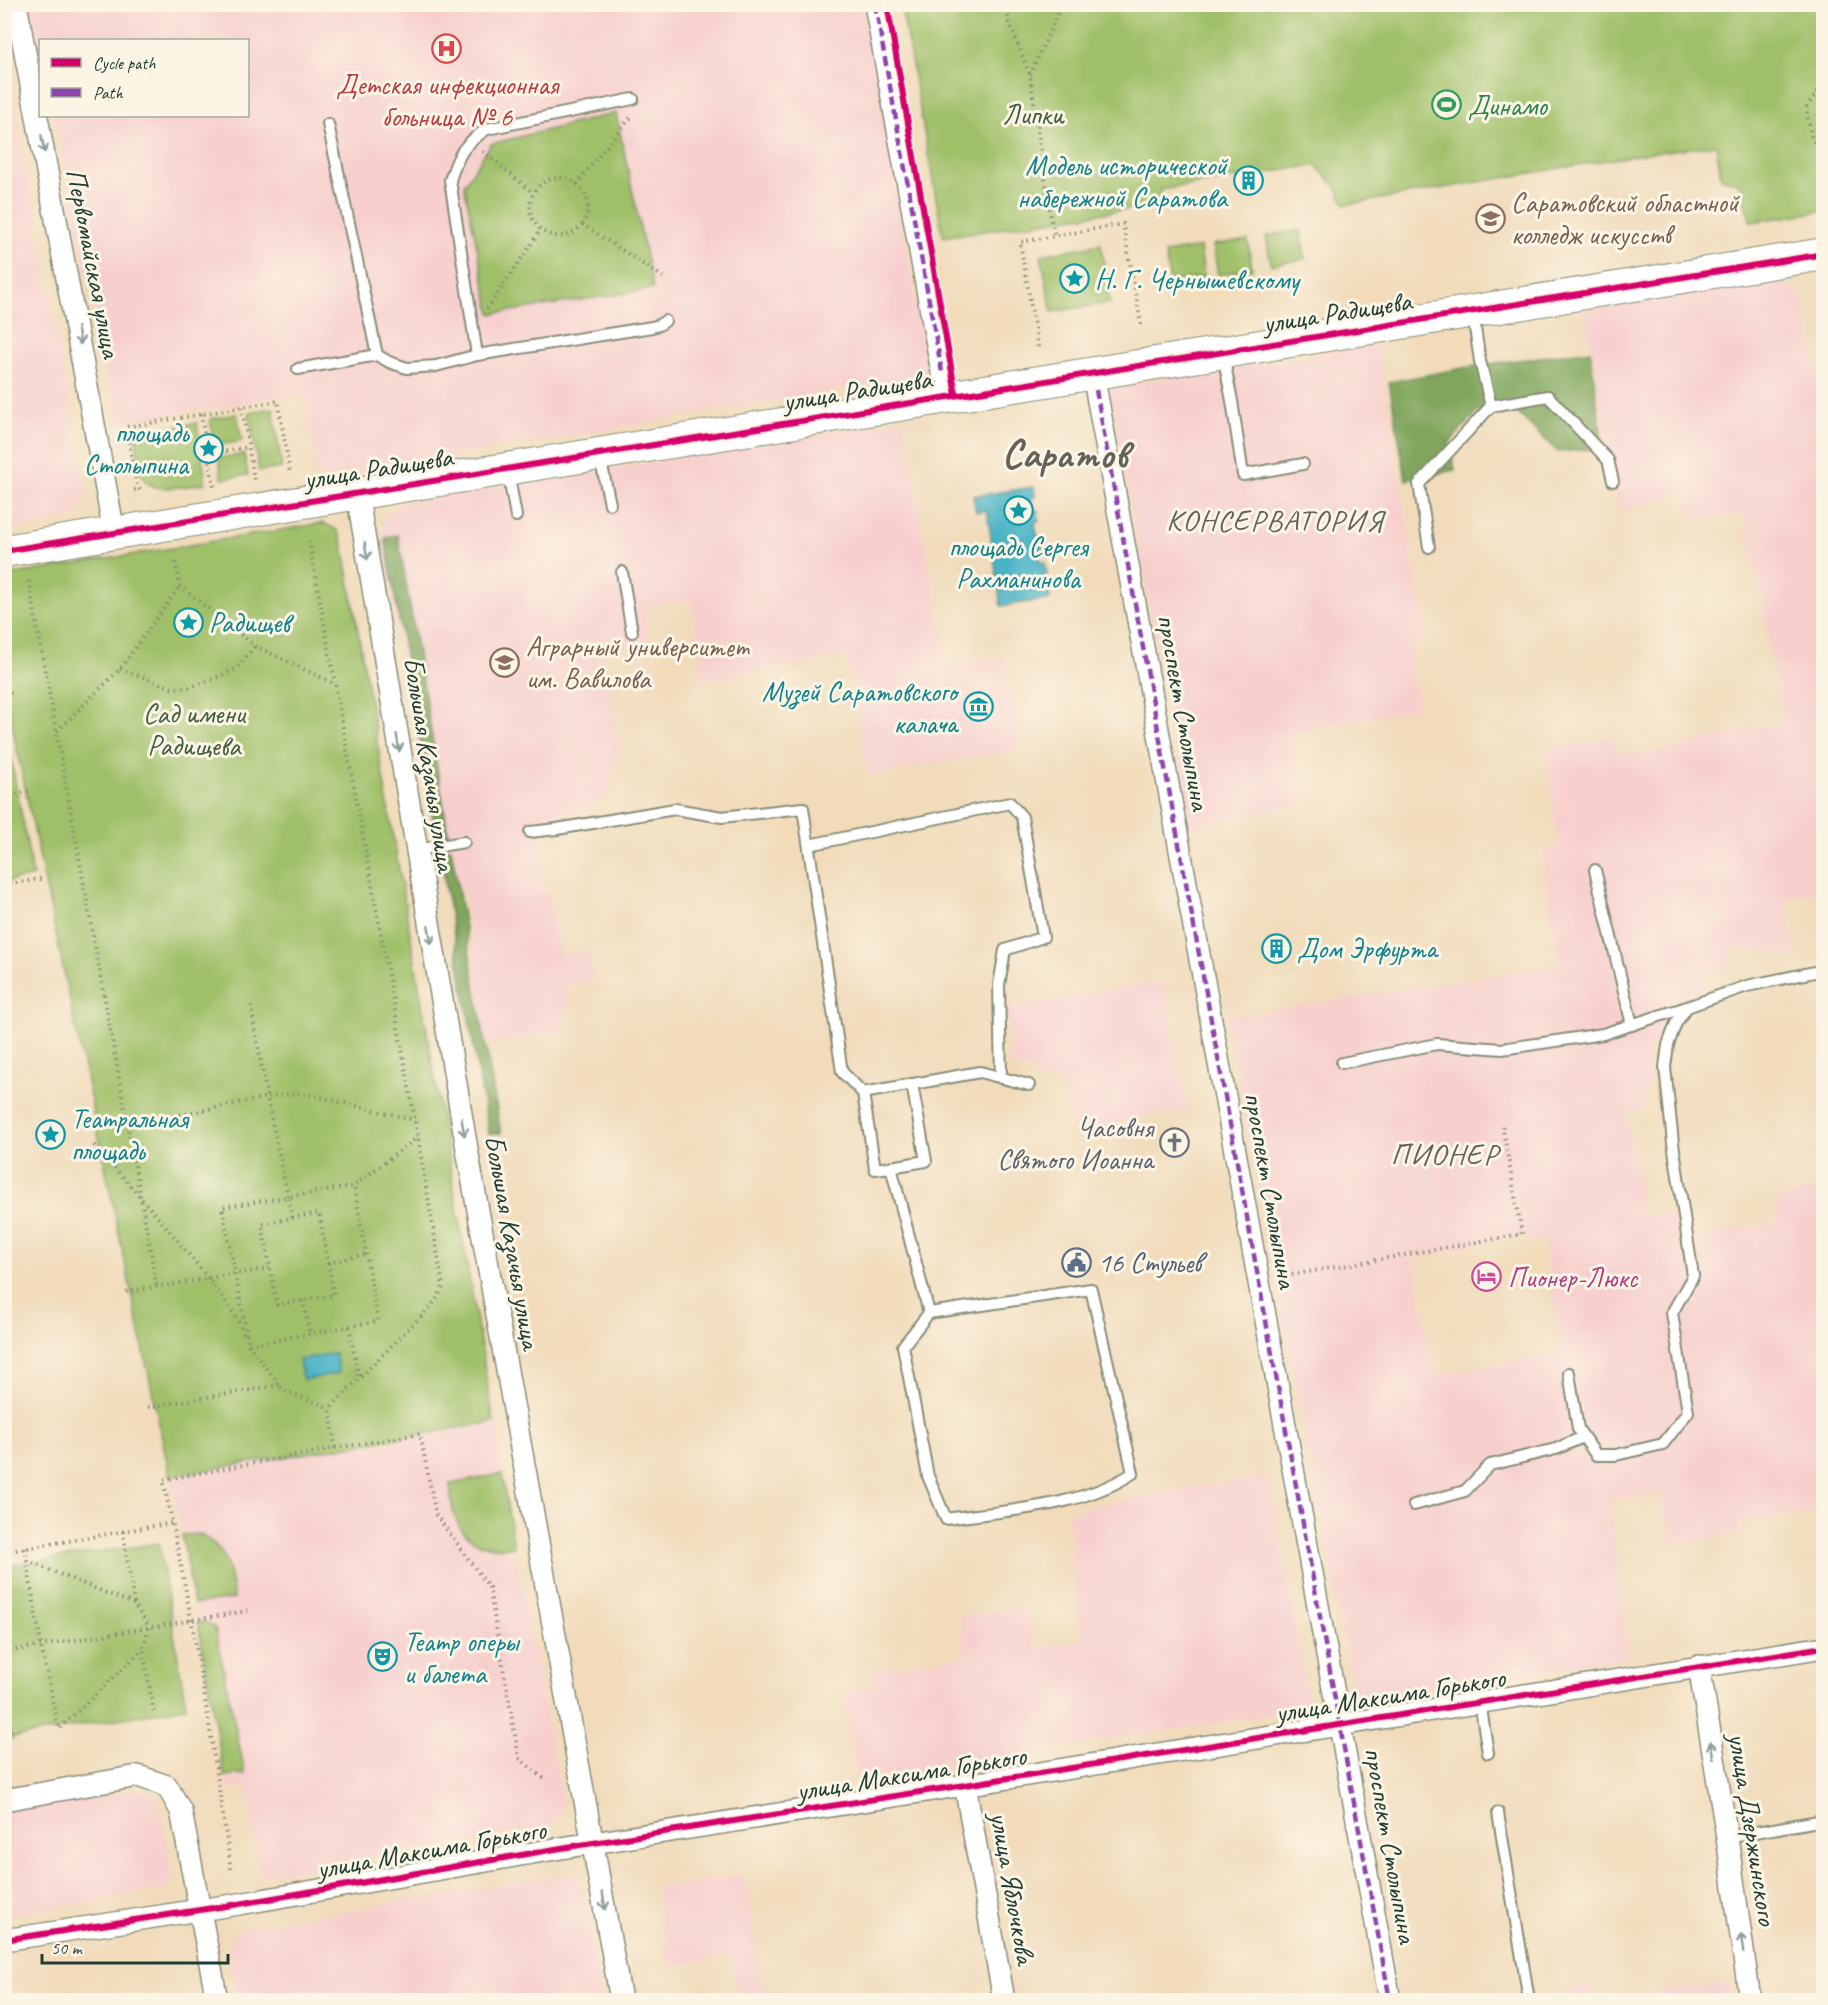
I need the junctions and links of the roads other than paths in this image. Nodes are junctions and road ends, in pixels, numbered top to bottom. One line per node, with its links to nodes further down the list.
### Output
1 (16, 4): 22 (street, Первомайская улица, one-way to 22)
2 (875, 4): 12 (street)
3 (633, 99): 10 (lane)
4 (328, 124): 9 (lane)
5 (1823, 257): 6 (street, улица Радищева)
6 (1472, 311): 8 (street, улица Радищева); 14 (lane)
7 (665, 321): 10 (lane)
8 (1222, 352): 15 (street, улица Радищева); 16 (lane)
9 (377, 355): 10 (lane); 11 (lane)
10 (477, 355)
11 (298, 369)
12 (942, 372)
13 (1096, 390): 48 (street, проспект Столыпина)
14 (1491, 406): 18 (lane); 23 (lane)
15 (600, 453): 17 (street, улица Радищева); 20 (lane)
16 (1303, 464)
17 (508, 468): 19 (street, улица Радищева); 21 (lane)
18 (1613, 481)
19 (357, 493): 22 (street, улица Радищева); 30 (street, Большая Казачья улица, one-way to 30)
20 (610, 504)
21 (516, 516)
22 (114, 532): 24 (street, улица Радищева)
23 (1429, 547)
24 (4, 551)
25 (622, 572): 26 (lane)
26 (632, 632)
27 (531, 832): 29 (lane)
28 (464, 842): 30 (lane)
29 (809, 845): 36 (lane); 39 (lane)
30 (416, 850): 55 (street, Большая Казачья улица, one-way to 55)
31 (1595, 870): 34 (lane)
32 (1824, 970): 33 (lane)
33 (1687, 1007): 34 (lane); 43 (lane)
34 (1632, 1025): 35 (lane)
35 (1342, 1063)
36 (1001, 1078): 38 (lane); 39 (lane)
37 (912, 1084): 40 (lane)
38 (1029, 1085)
39 (863, 1093): 40 (lane)
40 (891, 1167): 41 (lane)
41 (929, 1313): 41 (lane)
42 (1569, 1373): 43 (lane)
43 (1583, 1437): 44 (lane)
44 (1413, 1505)
45 (1824, 1647): 46 (street, улица Максима Горького)
46 (1699, 1666): 47 (street, улица Максима Горького); 54 (street, улица Дзержинского, one-way to 46)
47 (1480, 1702): 48 (street, улица Максима Горького); 49 (lane)
48 (1340, 1724): 50 (street, улица Максима Горького); 61 (street, проспект Столыпина)
49 (1488, 1753)
50 (965, 1785): 55 (street, улица Максима Горького); 60 (street, улица Яблочкова)
51 (4, 1800): 56 (street)
52 (1498, 1813): 62 (lane)
53 (1824, 1820): 54 (lane)
54 (1727, 1837): 63 (street, улица Дзержинского, one-way to 54)
55 (593, 1844): 56 (street, улица Максима Горького); 59 (street, Большая Казачья улица, one-way to 59)
56 (200, 1910): 57 (street, улица Максима Горького); 58 (street)
57 (4, 1940)
58 (217, 2001)
59 (621, 2001)
60 (1004, 2001)
61 (1390, 2001)
62 (1529, 2001)
63 (1750, 2001)

